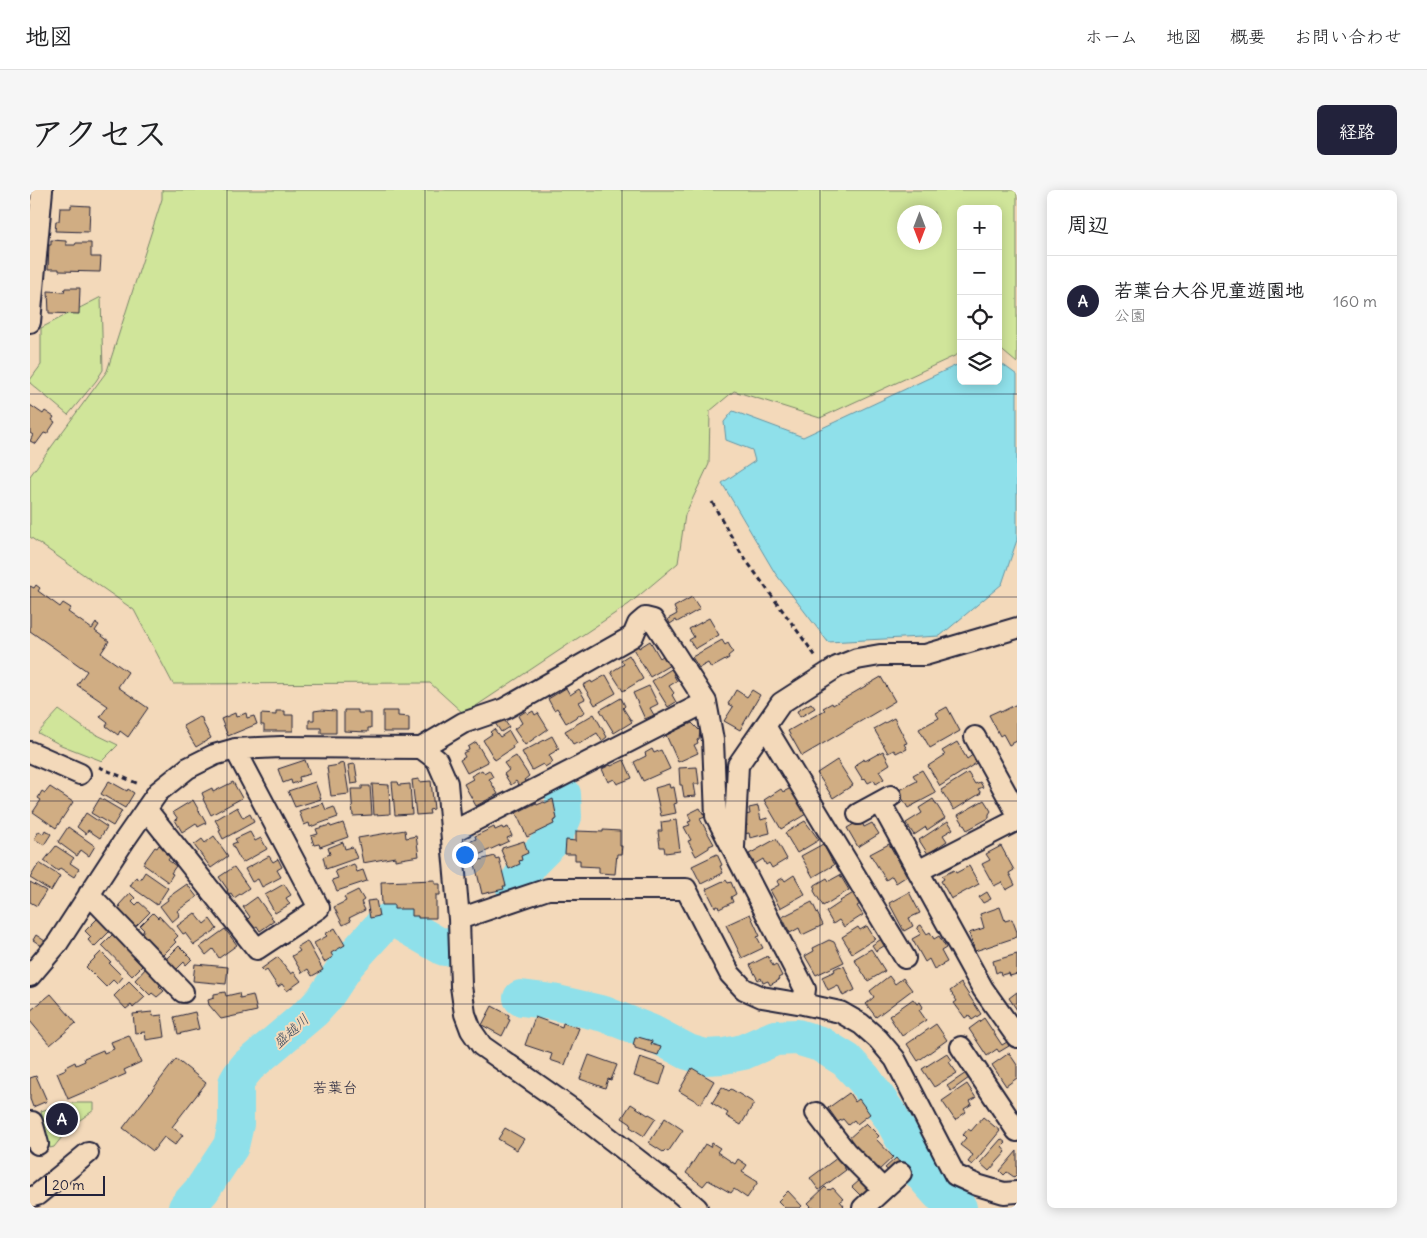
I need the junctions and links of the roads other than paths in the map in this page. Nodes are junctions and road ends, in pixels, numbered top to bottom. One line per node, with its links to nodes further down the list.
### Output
1 (42, 190): 2 (street)
2 (34, 247): 3 (street)
3 (30, 322)
4 (1017, 628): 6 (street)
5 (706, 702): 8 (street); 16 (street); 17 (street)
6 (765, 726): 17 (street); 21 (street)
7 (975, 737): 13 (street)
8 (420, 748): 9 (street); 16 (street)
9 (235, 749): 12 (street); 12 (street)
10 (30, 752): 11 (street)
11 (80, 774)
12 (146, 809): 19 (street)
13 (1017, 813)
14 (858, 814): 18 (street)
15 (1017, 820): 18 (street)
16 (452, 832): 20 (street)
17 (734, 849): 24 (street)
18 (918, 871): 25 (street)
19 (89, 894): 22 (street); 23 (street)
20 (459, 919): 24 (street); 36 (street)
21 (906, 958)
22 (30, 976)
23 (183, 992)
24 (803, 1004): 34 (street)
25 (1017, 1037)
26 (961, 1047): 29 (street)
27 (816, 1113): 33 (street)
28 (30, 1123): 30 (street)
29 (1017, 1132)
30 (38, 1144)
31 (88, 1153): 35 (street)
32 (901, 1173): 33 (street)
33 (883, 1189): 37 (street)
34 (1017, 1192)
35 (30, 1197)
36 (697, 1208)
37 (863, 1208)

